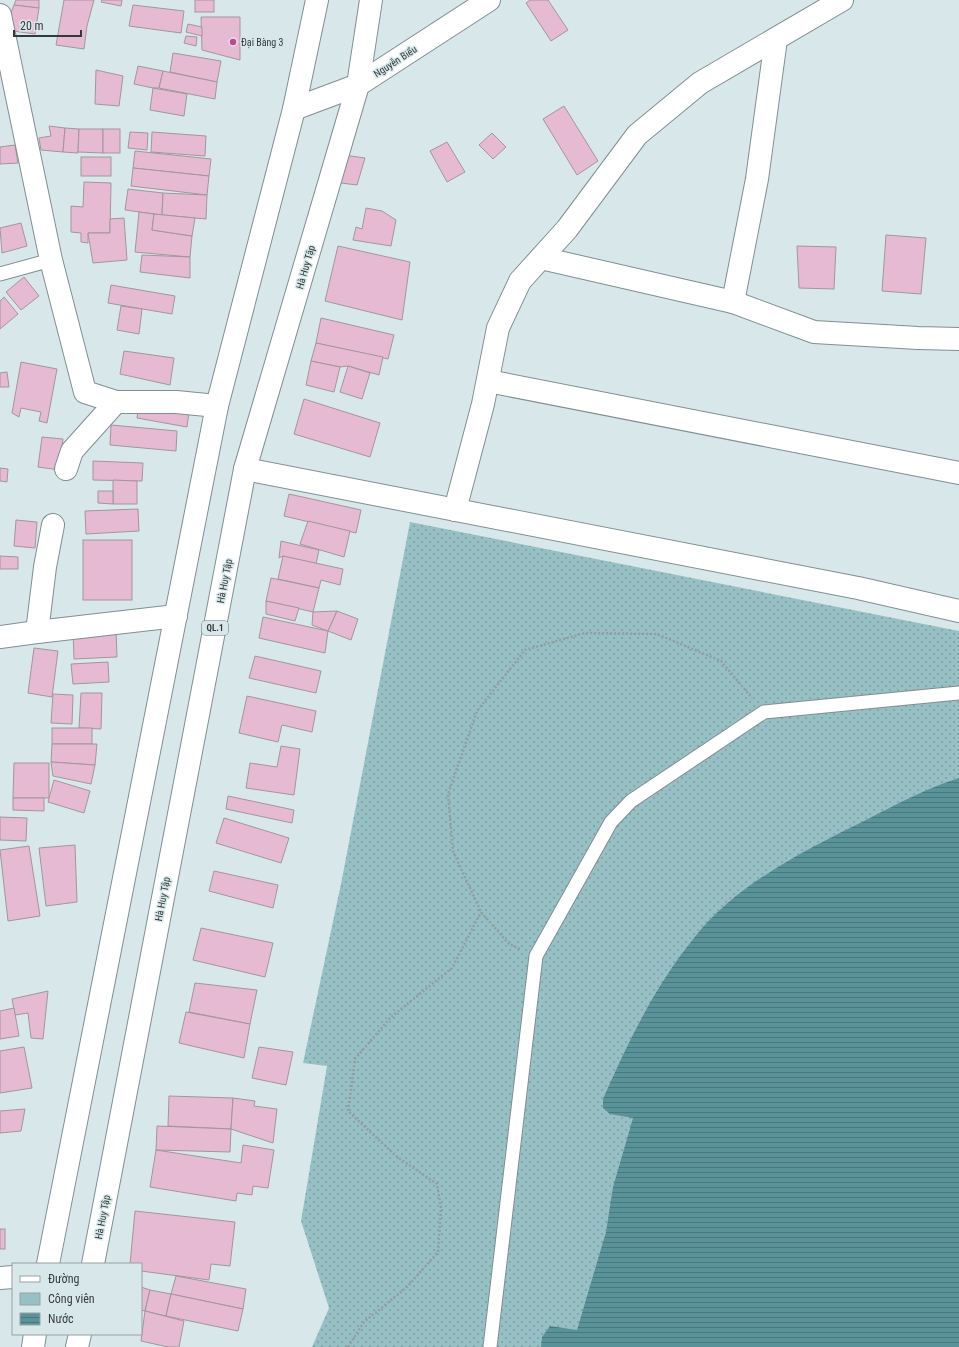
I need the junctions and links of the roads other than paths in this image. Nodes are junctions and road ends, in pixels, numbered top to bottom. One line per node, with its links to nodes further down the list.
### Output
1 (317, 0): 8 (street)
2 (371, 0): 7 (street, Hà Huy Tập / QL.1)
3 (489, 0): 7 (street, Nguyễn Biểu)
4 (842, 0): 6 (street)
5 (0, 15): 10 (street)
6 (776, 39): 9 (street); 12 (street)
7 (358, 85): 8 (street, Nguyễn Biểu); 18 (street, Hà Huy Tập / QL.1)
8 (294, 109): 16 (street)
9 (541, 258): 12 (street); 14 (street)
10 (51, 260): 11 (lane); 15 (street)
11 (0, 274)
12 (733, 302): 13 (street)
13 (959, 339)
14 (488, 381): 19 (street); 20 (street)
15 (116, 402): 16 (street); 17 (street)
16 (217, 406): 23 (street)
17 (66, 469)
18 (245, 470): 20 (street); 28 (street, Hà Huy Tập / QL.1)
19 (959, 473)
20 (455, 510): 22 (street)
21 (53, 525): 24 (street)
22 (959, 611)
23 (176, 616): 24 (street); 27 (street)
24 (37, 632): 25 (street)
25 (0, 637)
26 (959, 693): 35 (lane)
27 (48, 1263)
28 (93, 1263)
29 (12, 1277): 30 (street)
30 (0, 1278)
31 (35, 1335): 33 (street)
32 (80, 1335): 34 (street)
33 (33, 1347)
34 (77, 1347)
35 (490, 1347)

